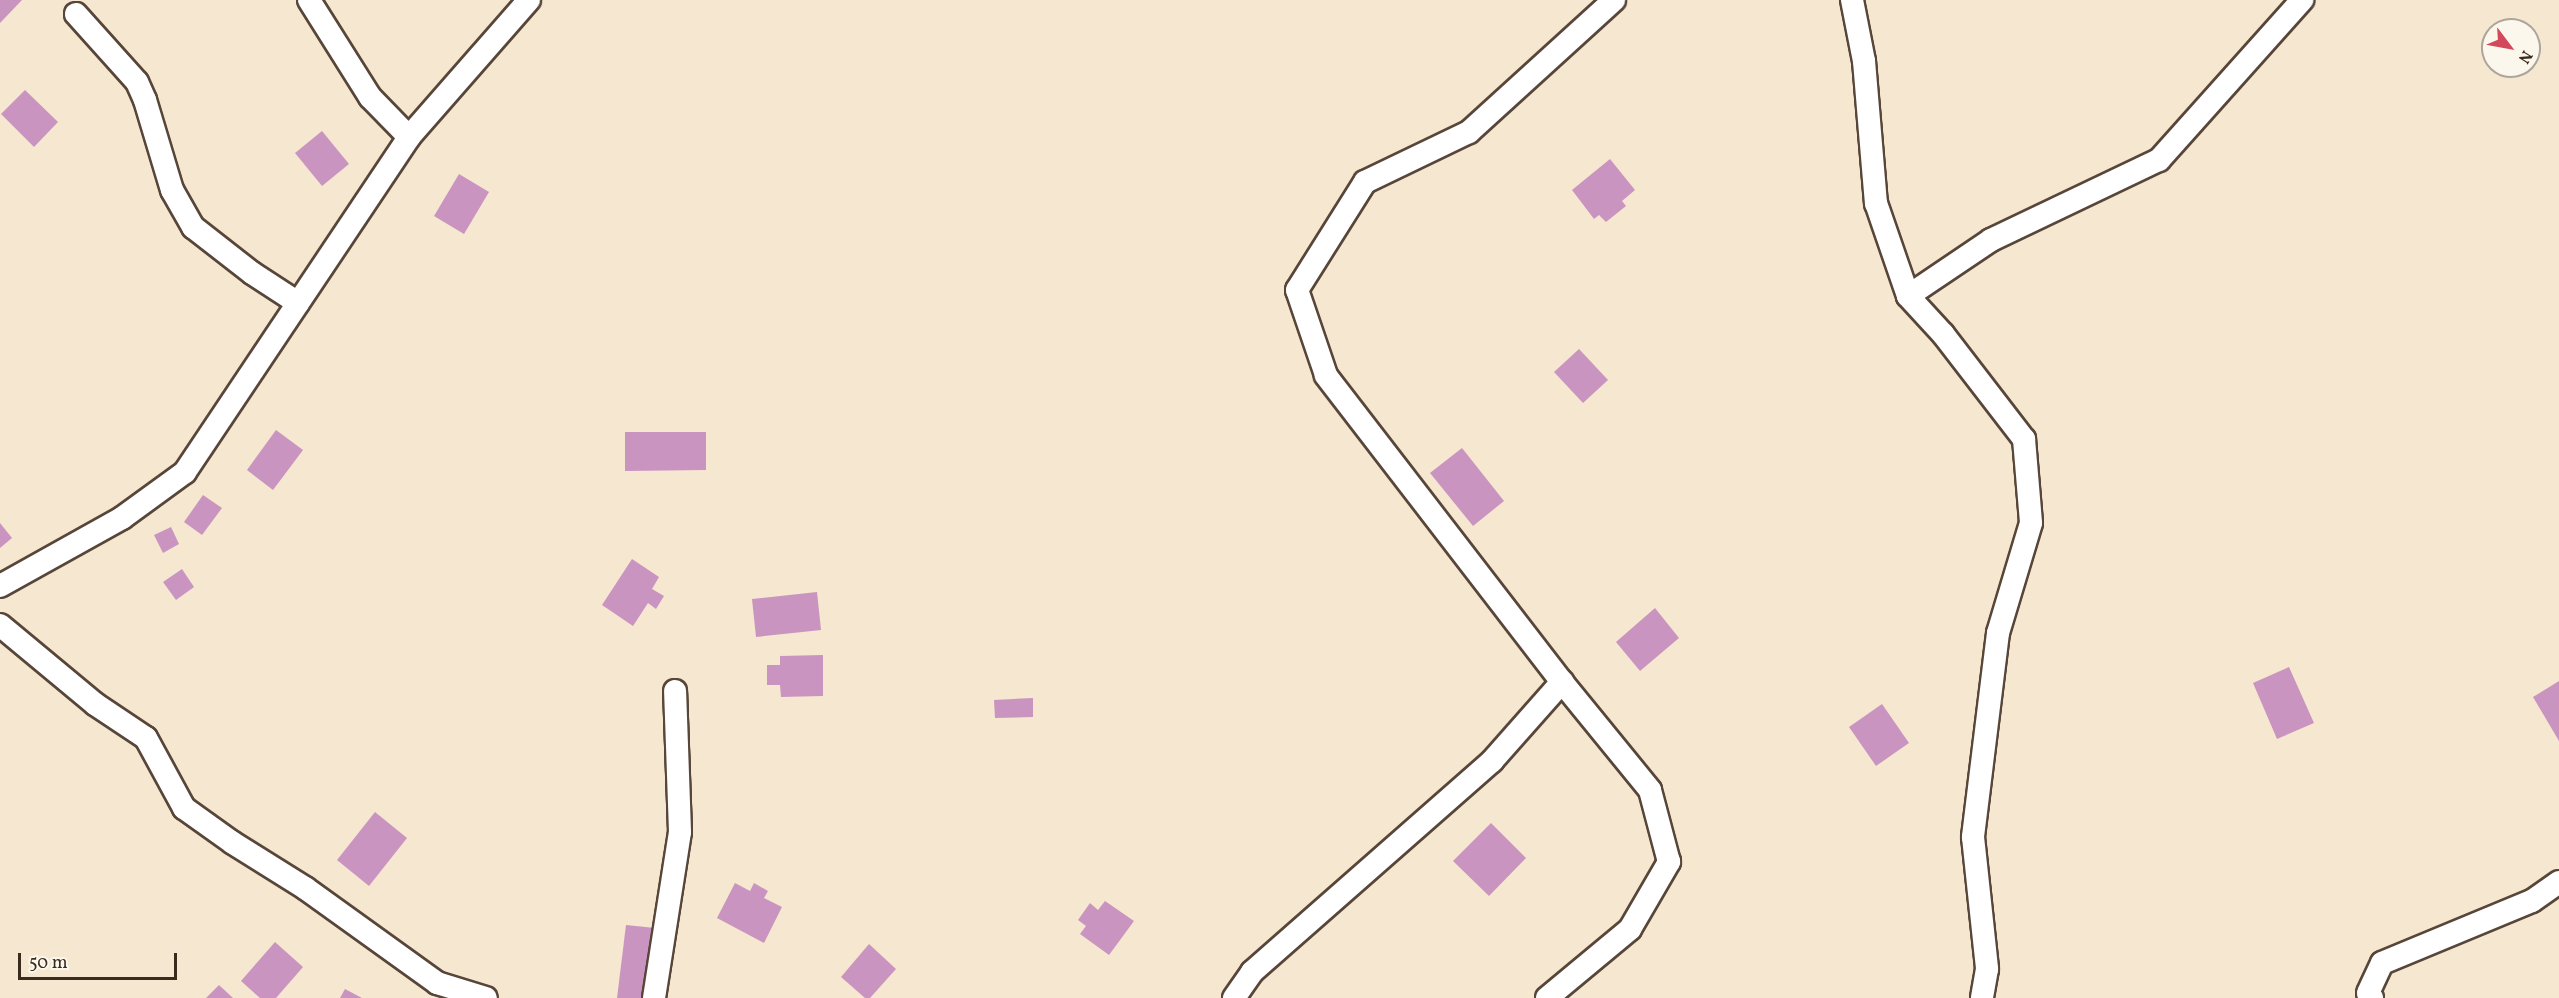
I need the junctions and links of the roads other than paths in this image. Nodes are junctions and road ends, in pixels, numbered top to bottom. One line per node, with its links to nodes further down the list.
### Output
1 (309, 0): 7 (street)
2 (529, 0): 7 (street)
3 (1614, 0): 12 (street)
4 (1852, 0): 8 (street)
5 (2302, 0): 8 (street)
6 (76, 14): 9 (street)
7 (409, 137): 9 (street)
8 (1908, 296): 19 (street)
9 (298, 303): 10 (street)
10 (0, 586)
11 (0, 625): 15 (street)
12 (1562, 682): 17 (street); 18 (street)
13 (675, 691): 16 (street)
14 (2559, 882): 20 (street)
15 (486, 998)
16 (654, 998)
17 (1234, 998)
18 (1547, 998)
19 (1982, 998)
20 (2372, 998)

